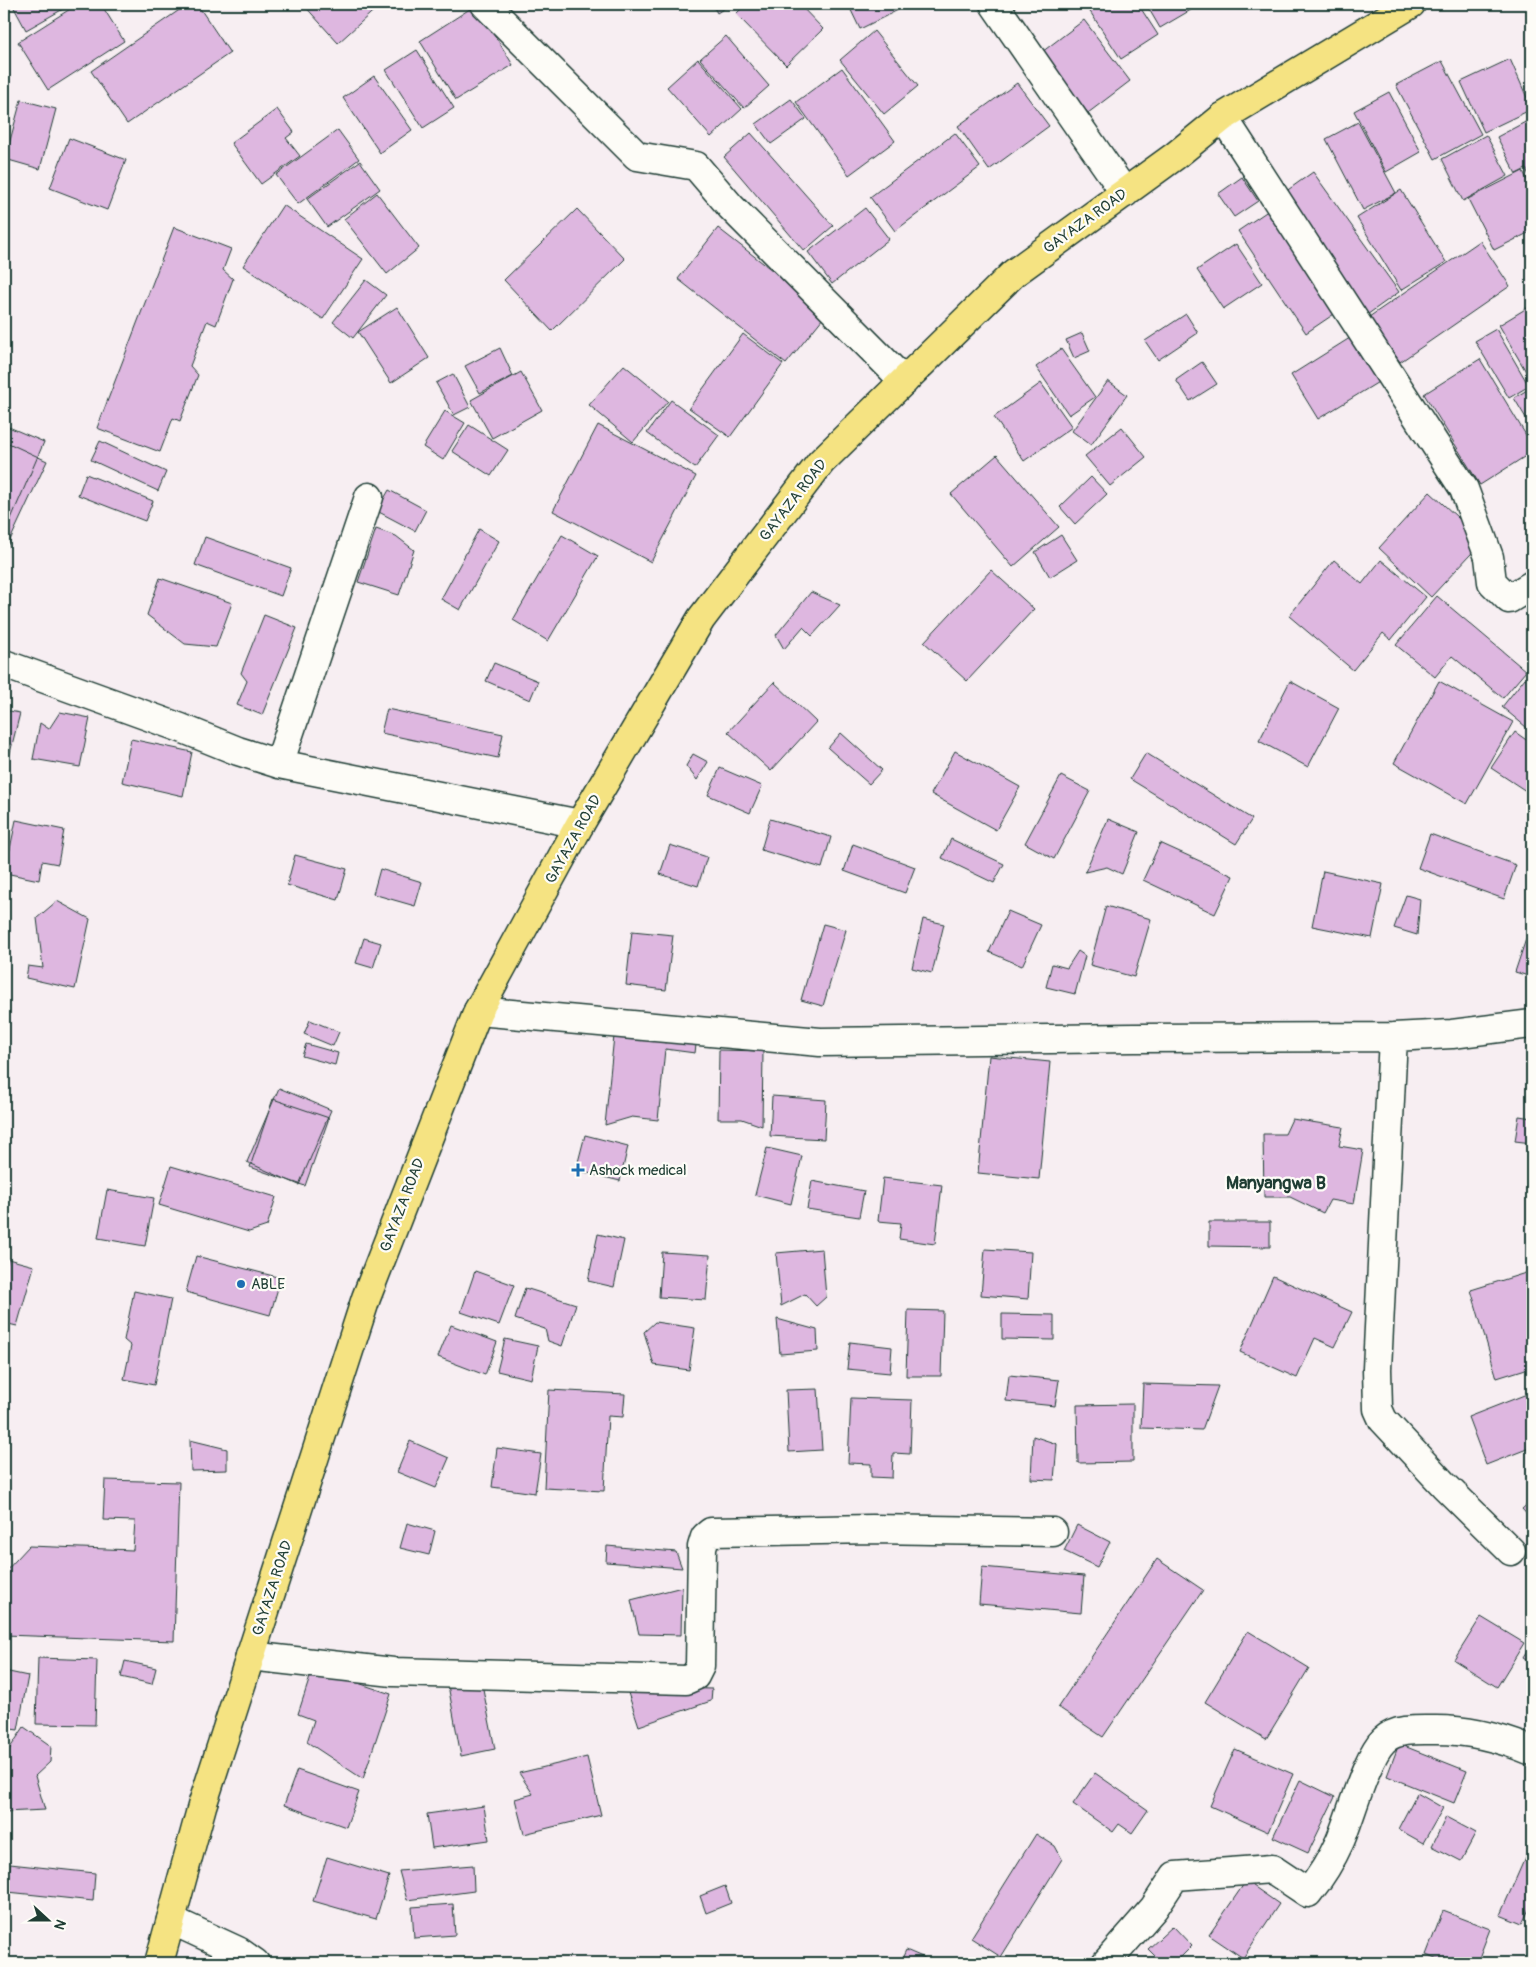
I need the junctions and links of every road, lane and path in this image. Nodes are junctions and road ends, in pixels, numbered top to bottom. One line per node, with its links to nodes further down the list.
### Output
1 (485, 4): 6 (street)
2 (994, 4): 5 (street)
3 (1411, 4): 4 (main road, GAYAZA ROAD)
4 (1224, 117): 5 (main road, GAYAZA ROAD); 8 (street)
5 (1125, 193): 6 (main road, GAYAZA ROAD)
6 (904, 381): 11 (main road, GAYAZA ROAD)
7 (369, 497): 10 (street)
8 (1532, 585)
9 (4, 664): 10 (street)
10 (279, 764): 11 (street)
11 (580, 824): 12 (main road, GAYAZA ROAD)
12 (478, 1011): 14 (street); 17 (main road, GAYAZA ROAD)
13 (1532, 1024): 14 (street)
14 (1393, 1037): 16 (street)
15 (1053, 1532): 17 (street)
16 (1511, 1552)
17 (250, 1656): 19 (main road, GAYAZA ROAD)
18 (1532, 1751): 22 (street)
19 (172, 1920): 20 (main road, GAYAZA ROAD); 21 (street)
20 (159, 1963)
21 (254, 1963)
22 (1106, 1963)

